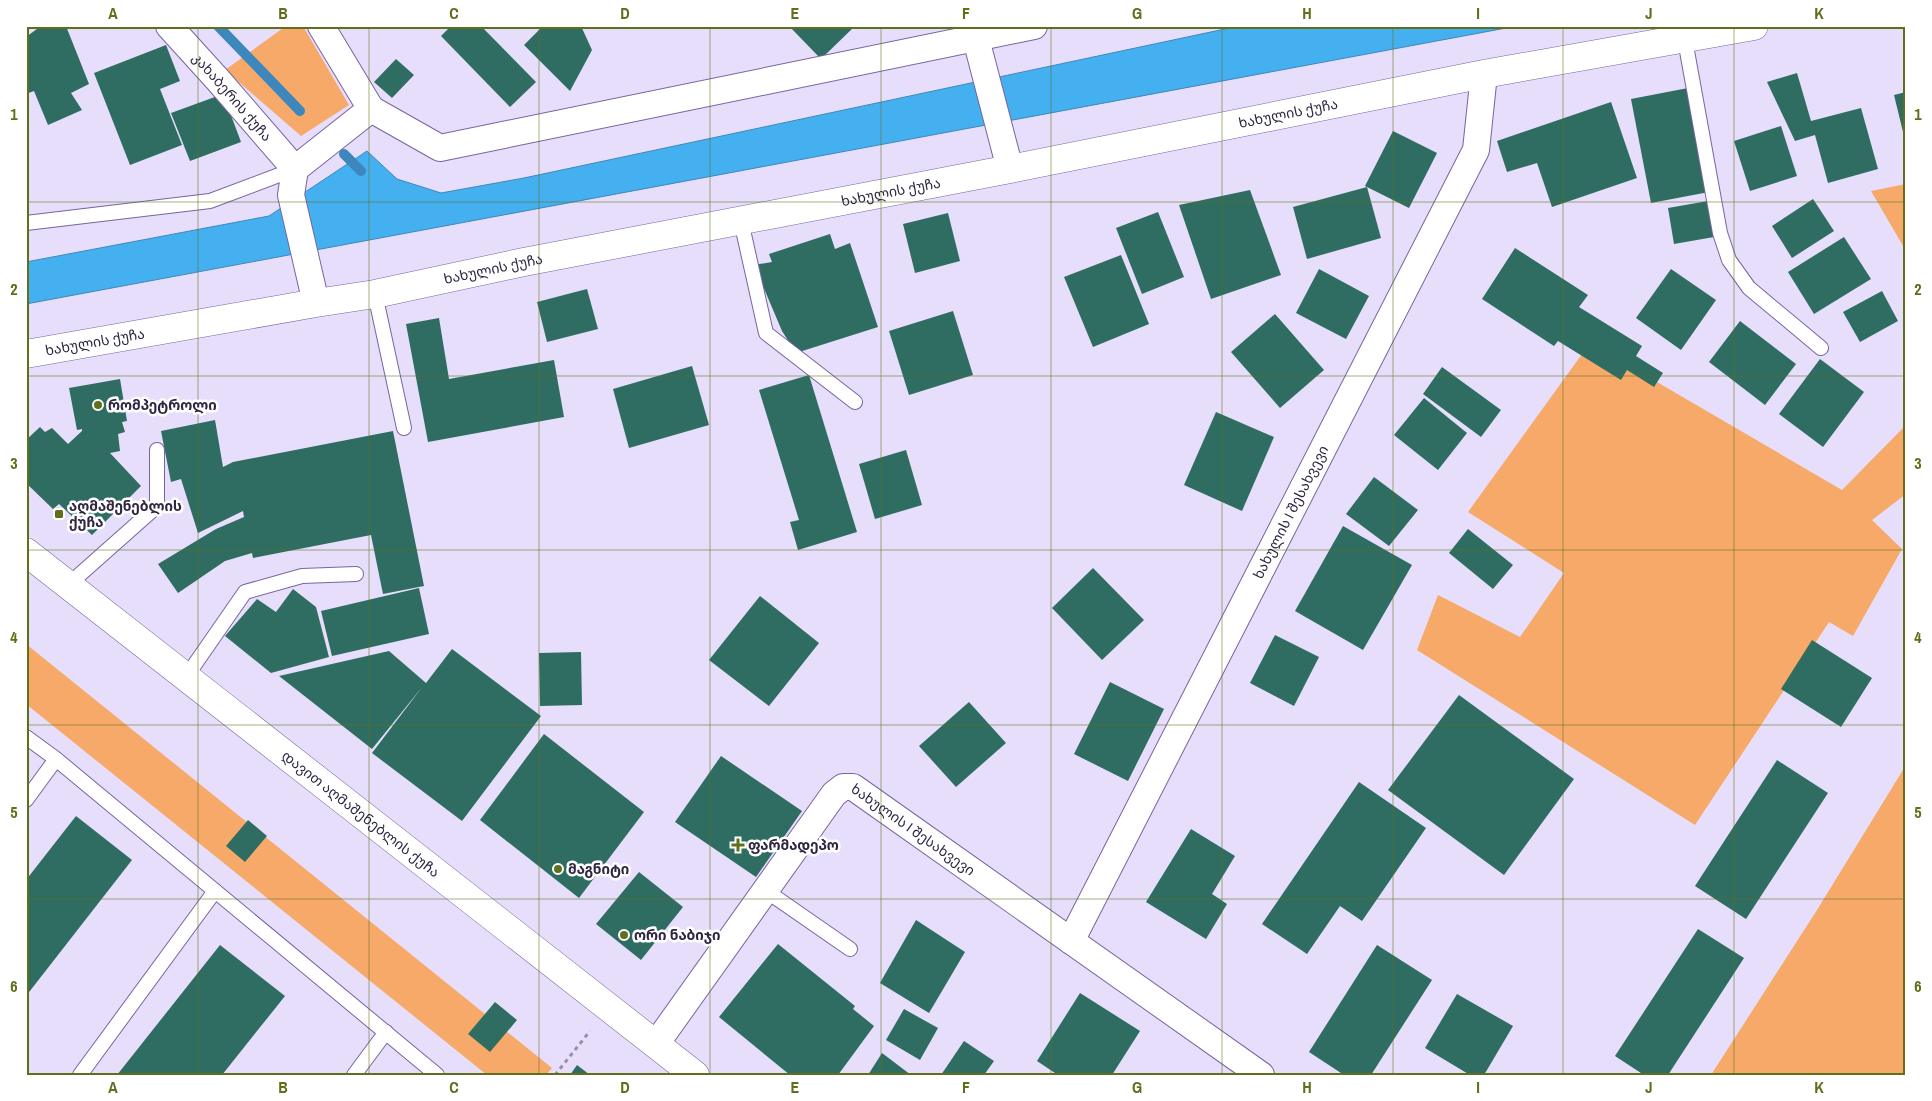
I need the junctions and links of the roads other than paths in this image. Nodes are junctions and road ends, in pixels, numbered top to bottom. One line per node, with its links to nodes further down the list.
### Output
1 (168, 26): 9 (street, კახაბერის ქუჩა)
2 (321, 26): 8 (street)
3 (1034, 26): 5 (street)
4 (1754, 26): 6 (main road, ხახულის ქუჩა)
5 (976, 38): 8 (street); 10 (street)
6 (1685, 40): 7 (main road, ხახულის ქუჩა); 15 (lane)
7 (1484, 74): 10 (main road, ხახულის ქუჩა); 29 (street, ხახულის I შესახვევი)
8 (371, 110): 9 (street)
9 (295, 169): 12 (lane); 14 (street)
10 (1010, 169): 11 (main road, ხახულის ქუჩა)
11 (741, 221): 13 (main road, ხახულის ქუჩა); 17 (lane)
12 (26, 223)
13 (375, 294): 14 (main road, ხახულის ქუჩა); 18 (lane)
14 (316, 303): 16 (main road, ხახულის ქუჩა)
15 (1821, 348)
16 (26, 354)
17 (855, 402)
18 (404, 428)
19 (158, 450): 22 (lane)
20 (26, 552): 22 (main road, დავით აღმაშენებლის ქუჩა)
21 (356, 574): 23 (lane)
22 (68, 585): 23 (main road, დავით აღმაშენებლის ქუჩა)
23 (186, 677): 32 (main road, დავით აღმაშენებლის ქუჩა)
24 (26, 738): 25 (lane)
25 (56, 759): 26 (lane); 28 (lane)
26 (26, 800)
27 (765, 890): 29 (street, ხახულის I შესახვევი); 30 (lane); 32 (street, ხახულის I შესახვევი)
28 (215, 891): 31 (lane); 33 (lane)
29 (1071, 941): 37 (street, ხახულის I შესახვევი)
30 (850, 949)
31 (386, 1032): 34 (lane); 35 (lane)
32 (656, 1044): 36 (main road, დავით აღმაშენებლის ქუჩა)
33 (80, 1075)
34 (354, 1075)
35 (437, 1075)
36 (695, 1075)
37 (1261, 1075)

